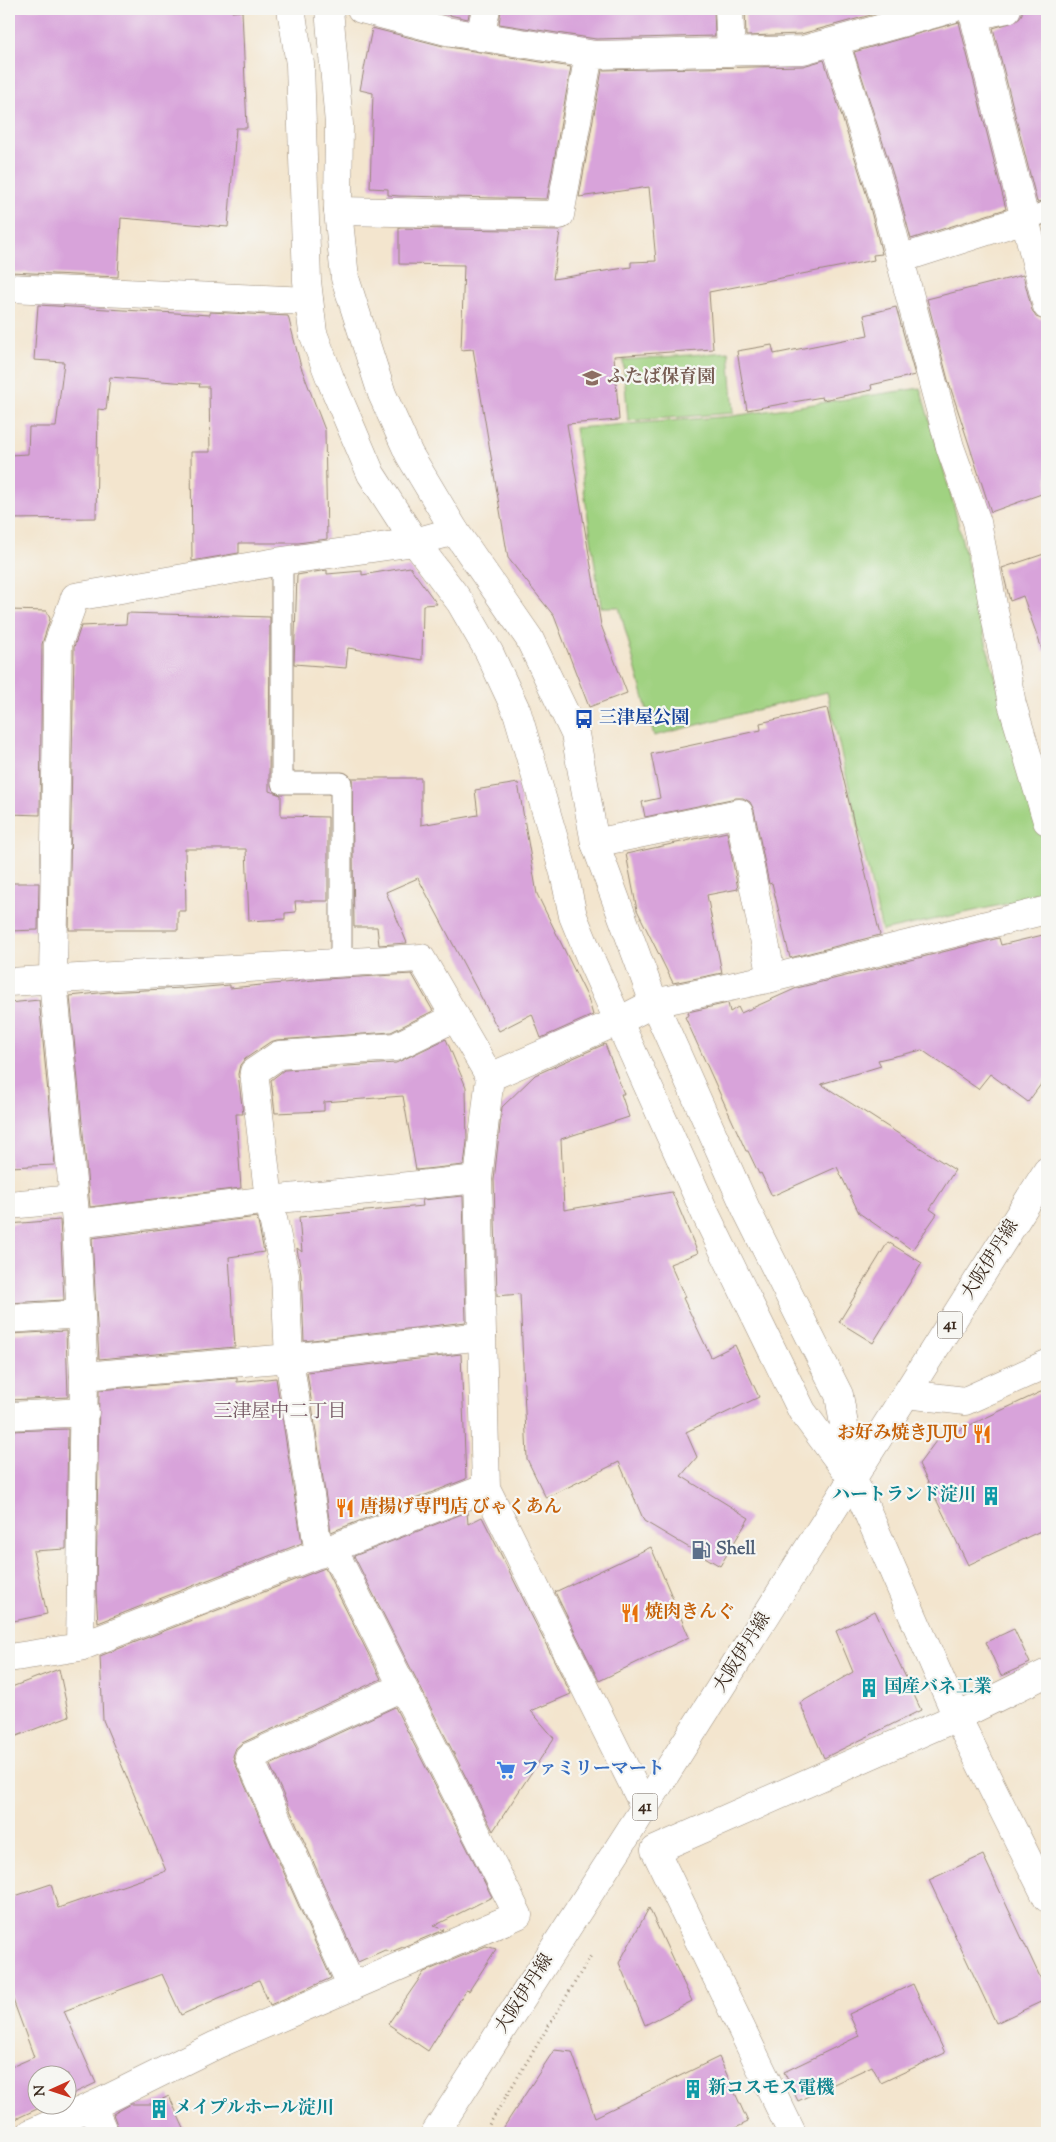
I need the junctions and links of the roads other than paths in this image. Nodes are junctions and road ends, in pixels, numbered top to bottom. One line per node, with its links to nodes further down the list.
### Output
1 (291, 9): 16 (street)
2 (329, 9): 12 (street)
3 (361, 9): 8 (street)
4 (486, 9): 8 (street)
5 (729, 9): 10 (street)
6 (1007, 9): 7 (street)
7 (965, 11): 9 (street); 13 (street)
8 (480, 37): 11 (street)
9 (835, 42): 10 (street); 14 (street)
10 (732, 52): 11 (street)
11 (589, 54): 12 (street)
12 (338, 211): 18 (street)
13 (1036, 216): 14 (street); 17 (street)
14 (900, 259): 21 (street)
15 (9, 288): 16 (street)
16 (309, 301): 19 (street)
17 (1047, 306)
18 (455, 531): 19 (street); 22 (street)
19 (415, 542): 20 (street); 30 (street)
20 (282, 561): 24 (lane); 26 (street)
21 (1047, 821)
22 (595, 843): 25 (street); 28 (street)
23 (1047, 910): 25 (street)
24 (341, 963): 26 (street); 29 (street)
25 (772, 978): 28 (street)
26 (53, 980): 27 (street); 36 (street)
27 (9, 982)
28 (654, 1003): 30 (street); 46 (street)
29 (456, 1017): 31 (street); 34 (street)
30 (619, 1021): 31 (street); 46 (street)
31 (490, 1077): 33 (street)
32 (1047, 1171): 43 (street, 大阪伊丹線 / 41)
33 (478, 1179): 34 (street); 39 (street)
34 (268, 1200): 36 (street); 40 (street)
35 (9, 1205): 36 (street)
36 (75, 1211): 37 (street)
37 (81, 1314): 38 (street); 42 (street)
38 (9, 1318)
39 (482, 1336): 40 (street); 47 (street)
40 (289, 1358): 42 (street); 48 (street)
41 (1047, 1364): 43 (street)
42 (84, 1376): 44 (street)
43 (907, 1394): 46 (street, 大阪伊丹線 / 41)
44 (85, 1412): 45 (street); 49 (street)
45 (9, 1416)
46 (853, 1479): 53 (street); 54 (street, 大阪伊丹線 / 41)
47 (486, 1488): 48 (street); 54 (street)
48 (326, 1551): 49 (street); 52 (street)
49 (80, 1647): 50 (street)
50 (9, 1658)
51 (1047, 1673): 53 (street)
52 (402, 1687): 56 (street); 56 (street)
53 (957, 1717): 55 (street); 61 (street)
54 (645, 1808): 58 (street, 大阪伊丹線 / 41)
55 (1047, 1898)
56 (352, 1987): 57 (street)
57 (92, 2106): 59 (street); 60 (street)
58 (445, 2128)
59 (31, 2133)
60 (104, 2133)
61 (792, 2133)

